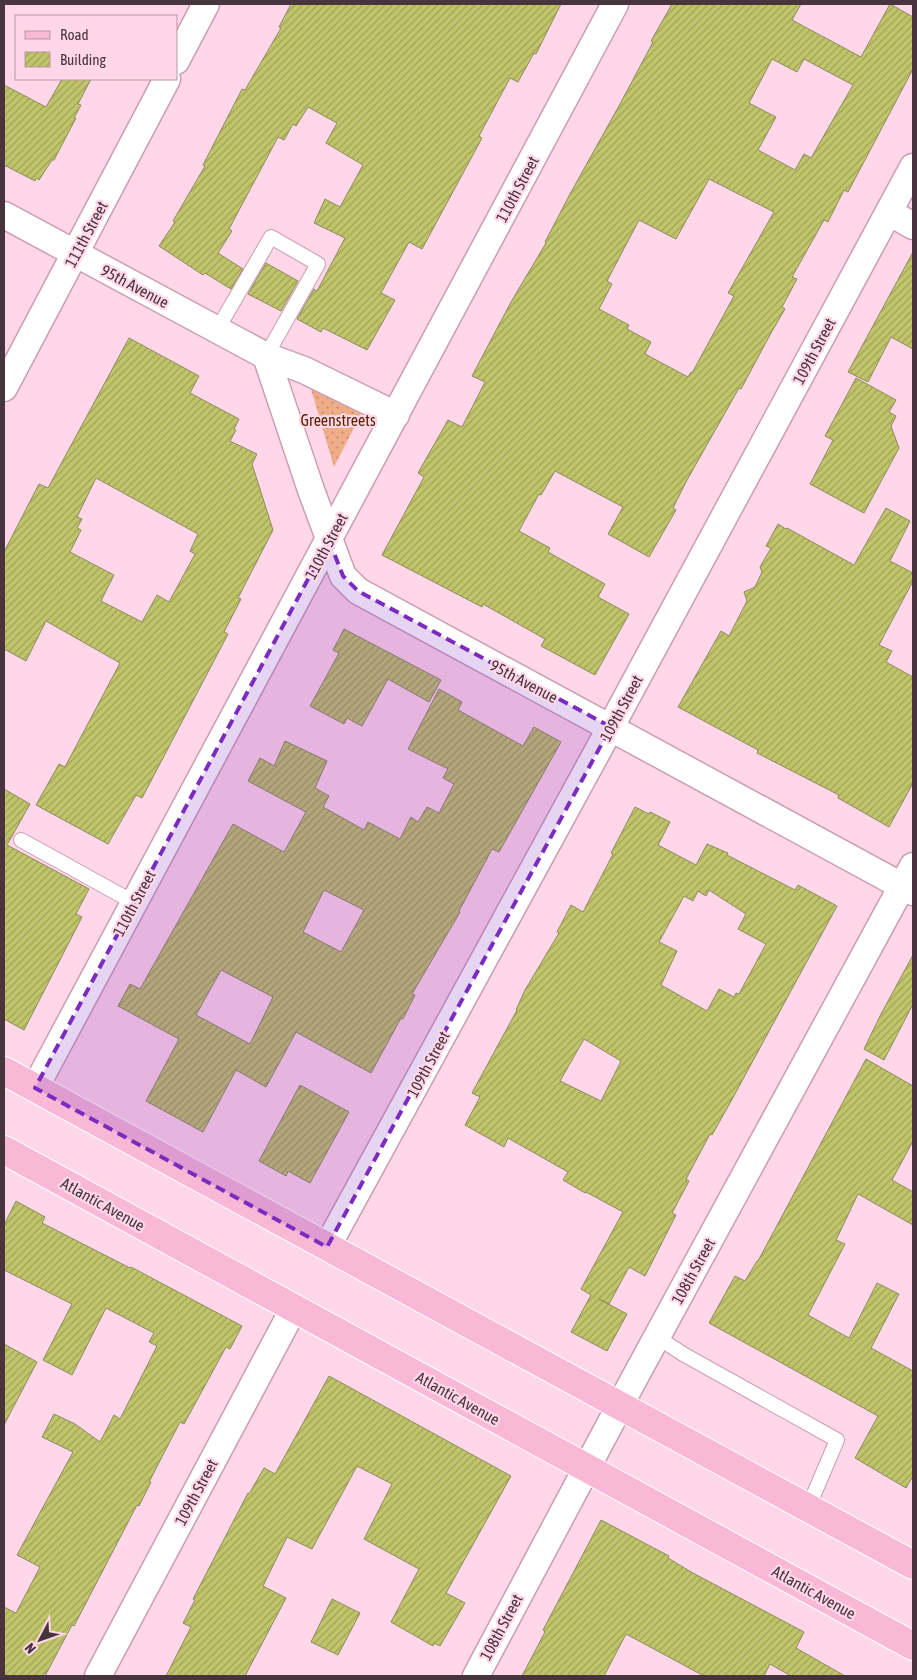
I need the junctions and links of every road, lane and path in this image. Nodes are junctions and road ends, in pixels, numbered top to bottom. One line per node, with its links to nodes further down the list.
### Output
1 (206, 4): 3 (street)
2 (615, 4): 13 (street, 110th Street)
3 (178, 58)
4 (166, 80): 9 (street, 111th Street)
5 (913, 168): 6 (street, 109th Street)
6 (889, 212): 8 (street); 15 (street, 109th Street)
7 (4, 215): 9 (street, 95th Avenue)
8 (913, 226)
9 (76, 254): 10 (street, 95th Avenue); 12 (street, 111th Street)
10 (217, 330): 11 (street, 95th Avenue); 11 (lane)
11 (266, 356): 13 (street, 95th Avenue); 14 (street, 95th Avenue)
12 (4, 388)
13 (396, 415): 14 (street, 110th Street)
14 (330, 540): 15 (street, 95th Avenue); 18 (street, 110th Street)
15 (611, 728): 17 (street, 95th Avenue); 22 (street, 109th Street)
16 (21, 840): 18 (lane)
17 (910, 882): 24 (street, 108th Street)
18 (135, 903): 20 (street, 110th Street)
19 (4, 1071): 20 (main road)
20 (35, 1088): 22 (main road)
21 (4, 1150): 23 (main road, Atlantic Avenue)
22 (327, 1247): 25 (main road)
23 (294, 1308): 26 (main road, Atlantic Avenue); 30 (street, 109th Street)
24 (657, 1338): 25 (street, 108th Street); 27 (lane)
25 (620, 1406): 26 (street, 108th Street); 27 (main road)
26 (586, 1468): 29 (main road, Atlantic Avenue); 31 (street, 108th Street)
27 (808, 1508): 28 (main road)
28 (913, 1565)
29 (913, 1646)
30 (98, 1676)
31 (476, 1676)

